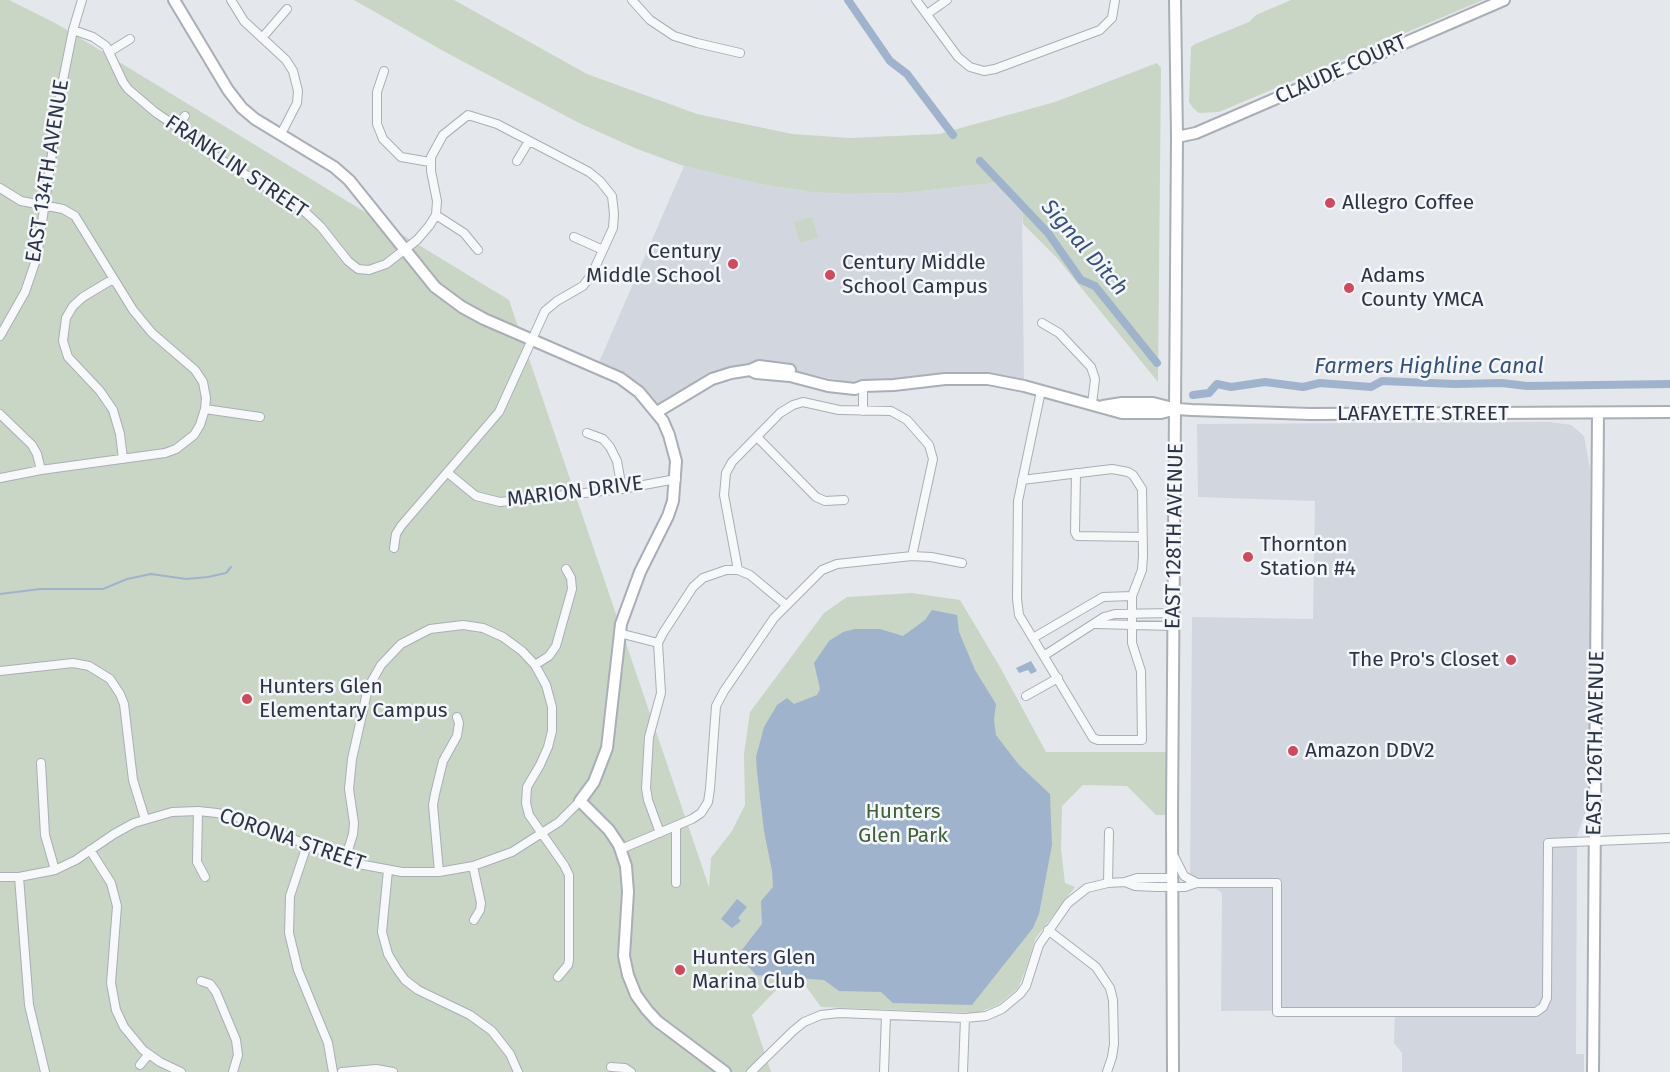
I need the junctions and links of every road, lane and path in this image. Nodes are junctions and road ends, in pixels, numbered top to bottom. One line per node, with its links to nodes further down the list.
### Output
1 (82, 0): 12 (street, EAST 134TH AVENUE)
2 (174, 0): 20 (street)
3 (231, 0): 13 (street)
4 (632, 0): 16 (street)
5 (916, 0): 11 (street)
6 (947, 0): 11 (street)
7 (1115, 0): 11 (street)
8 (1175, 0): 21 (street, EAST 128TH AVENUE)
9 (1504, 0): 21 (street, CLAUDE COURT)
10 (287, 9): 13 (street)
11 (927, 14)
12 (73, 30): 15 (street, FRANKLIN STREET); 26 (street, EAST 134TH AVENUE)
13 (262, 38): 20 (street)
14 (130, 39): 15 (street)
15 (109, 52): 19 (street, FRANKLIN STREET)
16 (740, 53)
17 (384, 70): 24 (street)
18 (185, 116): 19 (street)
19 (177, 126): 29 (street, FRANKLIN STREET)
20 (281, 134): 29 (street)
21 (1177, 137): 40 (street, EAST 128TH AVENUE)
22 (529, 141): 23 (street); 24 (street); 31 (street)
23 (517, 161)
24 (430, 162): 27 (street)
25 (0, 188): 26 (street)
26 (45, 206): 32 (street); 34 (street, EAST 134TH AVENUE)
27 (435, 215): 29 (street, FRANKLIN STREET); 30 (street)
28 (574, 237): 31 (street)
29 (404, 250): 35 (street)
30 (478, 250)
31 (603, 250): 35 (street)
32 (113, 279): 39 (street); 49 (street)
33 (1042, 323): 38 (street)
34 (0, 336)
35 (531, 339): 42 (street); 51 (street)
36 (863, 386): 37 (street, LAFAYETTE STREET); 41 (street); 42 (street, LAFAYETTE STREET)
37 (1041, 391): 38 (street, LAFAYETTE STREET); 55 (street)
38 (1098, 405): 40 (street, LAFAYETTE STREET)
39 (205, 409): 46 (street); 49 (street)
40 (1177, 409): 45 (street, LAFAYETTE STREET); 67 (street, EAST 128TH AVENUE)
41 (863, 411): 48 (street); 60 (street)
42 (657, 412): 54 (street)
43 (1670, 412): 45 (street, LAFAYETTE STREET)
44 (0, 414): 50 (street)
45 (1598, 414): 89 (street, EAST 126TH AVENUE)
46 (260, 417)
47 (587, 433): 56 (street)
48 (757, 437): 57 (street); 63 (street)
49 (123, 459): 50 (street)
50 (41, 470): 53 (street)
51 (448, 473): 56 (street, MARION DRIVE); 59 (street)
52 (1076, 473): 55 (street); 58 (street); 58 (street)
53 (0, 478)
54 (676, 479): 56 (street, MARION DRIVE); 71 (street)
55 (1022, 480): 72 (street)
56 (622, 489)
57 (844, 501)
58 (1143, 537): 64 (street)
59 (394, 548)
60 (912, 556): 61 (street); 65 (street)
61 (962, 563)
62 (566, 569): 75 (street)
63 (738, 570): 65 (street); 73 (street)
64 (1132, 596): 66 (street); 72 (street)
65 (786, 605): 84 (street)
66 (1132, 613): 67 (street); 68 (street); 69 (street)
67 (1173, 613): 70 (street, EAST 128TH AVENUE)
68 (1095, 624): 69 (street); 74 (street)
69 (1132, 625): 70 (street); 77 (street)
70 (1173, 626): 93 (street, EAST 128TH AVENUE)
71 (619, 633): 73 (street); 81 (street)
72 (1033, 638): 74 (street)
73 (658, 643): 86 (street)
74 (1045, 656): 77 (street)
75 (535, 665): 87 (street); 94 (street)
76 (0, 671): 83 (street)
77 (1058, 678): 78 (street)
78 (1026, 696)
79 (457, 717): 98 (street)
80 (41, 764): 96 (street)
81 (580, 801): 87 (street, CORONA STREET); 91 (street)
82 (198, 811): 83 (street, CORONA STREET); 90 (street, CORONA STREET); 101 (street)
83 (145, 819): 92 (street, CORONA STREET)
84 (676, 826): 86 (street); 102 (street)
85 (1109, 831): 104 (street)
86 (660, 833): 91 (street)
87 (542, 835): 95 (street, CORONA STREET); 108 (street)
88 (1670, 838): 89 (street)
89 (1595, 841): 105 (street); 129 (street, EAST 126TH AVENUE)
90 (307, 845): 94 (street, CORONA STREET); 118 (street)
91 (621, 849): 123 (street)
92 (90, 850): 96 (street, CORONA STREET); 112 (street)
93 (1172, 851): 103 (street, EAST 128TH AVENUE); 105 (street)
94 (345, 860): 97 (street, CORONA STREET)
95 (472, 866): 98 (street, CORONA STREET); 106 (street)
96 (55, 870): 100 (street, CORONA STREET)
97 (388, 870): 98 (street, CORONA STREET); 121 (street)
98 (439, 872)
99 (0, 877): 100 (street, CORONA STREET)
100 (19, 877): 115 (street)
101 (204, 877)
102 (676, 882)
103 (1172, 882): 104 (street); 105 (street); 128 (street, EAST 128TH AVENUE)
104 (1108, 883): 107 (street)
105 (1197, 883)
106 (474, 920)
107 (1048, 930): 111 (street); 127 (street)
108 (558, 976)
109 (201, 981): 117 (street)
110 (886, 1015): 111 (street); 124 (street); 125 (street)
111 (965, 1018): 126 (street)
112 (148, 1055): 113 (street); 116 (street)
113 (140, 1065)
114 (611, 1067): 122 (street)
115 (45, 1072)
116 (181, 1072)
117 (233, 1072)
118 (333, 1072)
119 (342, 1072): 120 (street)
120 (393, 1072)
121 (518, 1072)
122 (631, 1072)
123 (725, 1072)
124 (751, 1072)
125 (884, 1072)
126 (963, 1072)
127 (1107, 1072)
128 (1173, 1072)
129 (1593, 1072)

